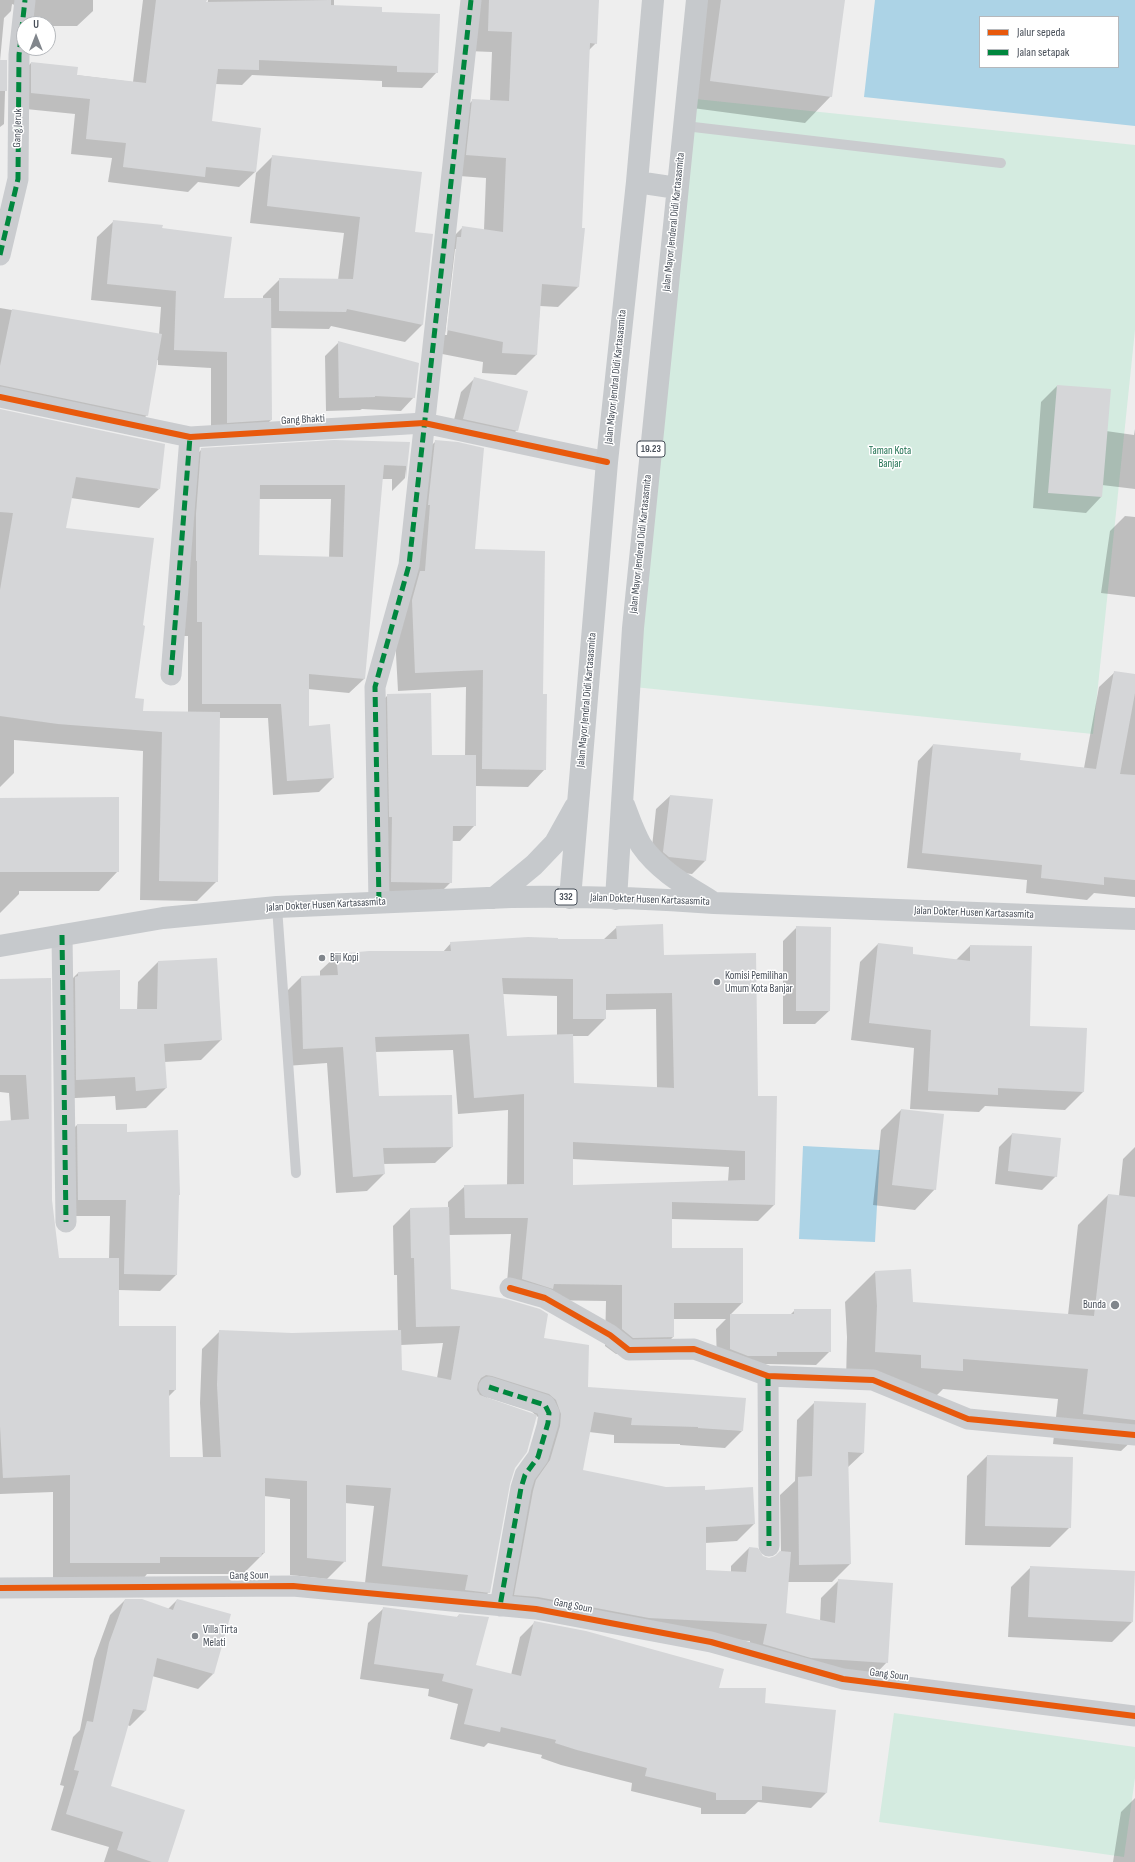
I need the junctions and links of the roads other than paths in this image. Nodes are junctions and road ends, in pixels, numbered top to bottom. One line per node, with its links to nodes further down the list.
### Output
1 (25, 0): 9 (street, Gang Jeruk)
2 (471, 0): 11 (street)
3 (653, 0): 7 (main road, Jalan Mayor Jendral Didi Kartasasmita)
4 (697, 0): 5 (main road, Jalan Mayor Jenderal Didi Kartasasmita / 19.23)
5 (685, 126): 6 (lane); 8 (main road, Jalan Mayor Jenderal Didi Kartasasmita / 19.23)
6 (1001, 163)
7 (637, 182): 8 (main road); 13 (main road, Jalan Mayor Jendral Didi Kartasasmita)
8 (677, 188): 16 (main road, Jalan Mayor Jenderal Didi Kartasasmita / 19.23)
9 (0, 255)
10 (0, 397): 12 (street, Gang Bhakti)
11 (424, 424): 12 (street, Gang Bhakti); 13 (street, Gang Bhakti); 20 (street)
12 (190, 437): 14 (street)
13 (607, 462): 15 (main road, Jalan Mayor Jendral Didi Kartasasmita)
14 (171, 675)
15 (579, 799): 17 (main road); 18 (main road, Jalan Mayor Jendral Didi Kartasasmita)
16 (623, 804): 19 (main road, Jalan Mayor Jenderal Didi Kartasasmita / 19.23); 21 (main road)
17 (494, 898): 18 (main road, Jalan Dokter Husen Kartasasmita / 332); 20 (main road, Jalan Dokter Husen Kartasasmita / 332)
18 (570, 898): 19 (main road, Jalan Dokter Husen Kartasasmita / 332)
19 (616, 899): 21 (main road, Jalan Dokter Husen Kartasasmita / 332)
20 (379, 902): 22 (main road, Jalan Dokter Husen Kartasasmita / 332)
21 (714, 903): 23 (main road, Jalan Dokter Husen Kartasasmita / 332)
22 (277, 907): 24 (main road, Jalan Dokter Husen Kartasasmita / 332); 26 (lane)
23 (1135, 919)
24 (62, 935): 25 (main road, Jalan Dokter Husen Kartasasmita / 332); 27 (street)
25 (0, 946)
26 (296, 1174)
27 (66, 1222)
28 (510, 1288): 29 (street)
29 (768, 1376): 31 (street); 32 (street)
30 (489, 1387): 34 (street)
31 (1135, 1435)
32 (769, 1546)
33 (0, 1588): 34 (street, Gang Soun)
34 (500, 1606): 35 (street, Gang Soun)
35 (1135, 1716)

